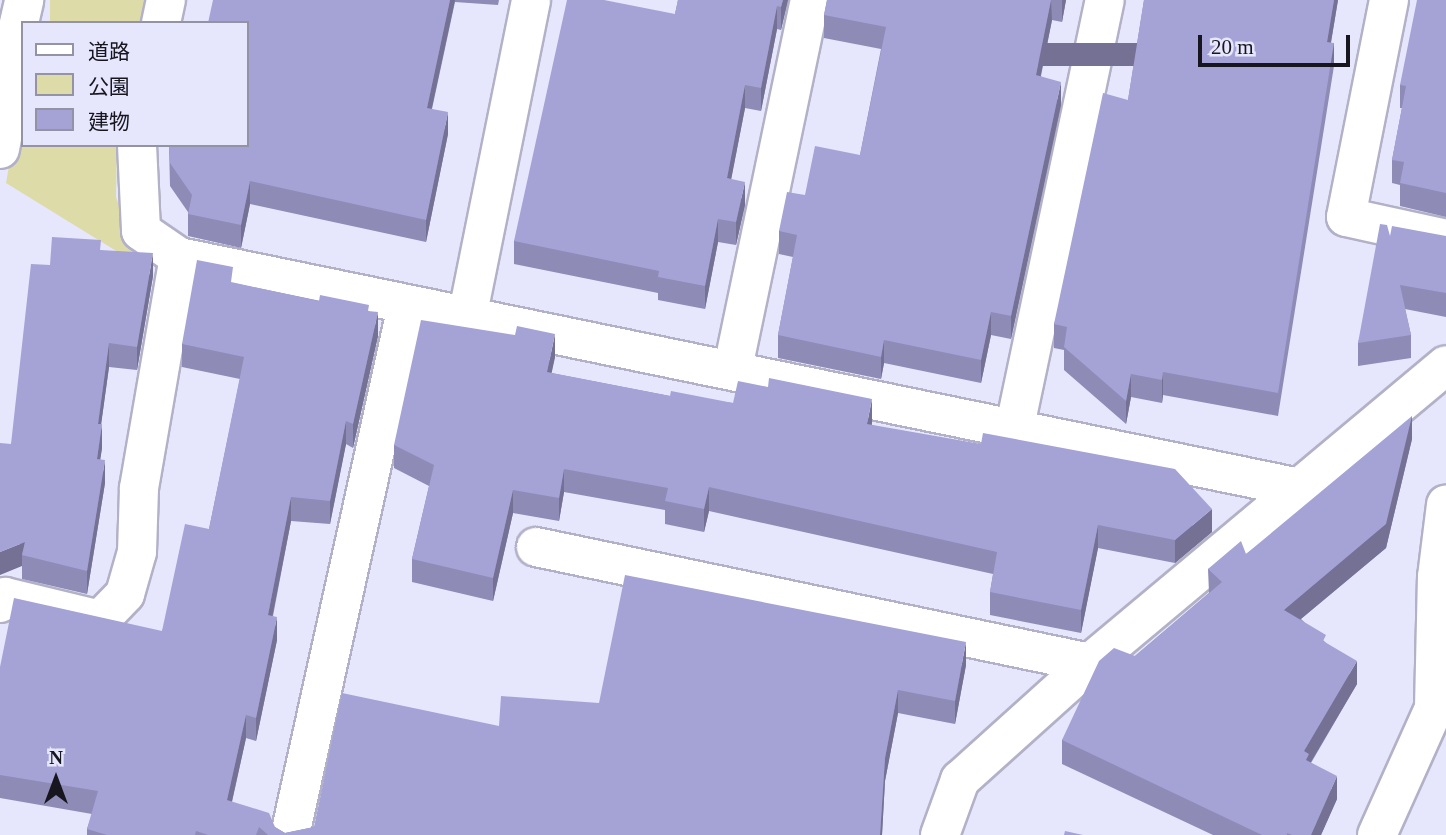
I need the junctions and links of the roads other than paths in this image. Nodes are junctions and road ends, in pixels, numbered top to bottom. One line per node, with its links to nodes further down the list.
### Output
1 (166, 0): 6 (street)
2 (531, 0): 13 (street)
3 (810, 0): 15 (street)
4 (1105, 0): 16 (street)
5 (1389, 0): 10 (street)
6 (161, 21)
7 (13, 24): 9 (street)
8 (137, 147): 11 (street)
9 (0, 149)
10 (1446, 239)
11 (179, 257): 12 (street); 20 (street)
12 (407, 306): 13 (street); 23 (street)
13 (468, 313): 15 (street)
14 (1446, 366): 17 (street)
15 (733, 368): 16 (street)
16 (1015, 426): 17 (street)
17 (1299, 488): 21 (street)
18 (1446, 505): 22 (street)
19 (536, 547): 21 (street)
20 (0, 603)
21 (1090, 663): 24 (street)
22 (1440, 696): 25 (street)
23 (290, 835)
24 (940, 835)
25 (1377, 835)

